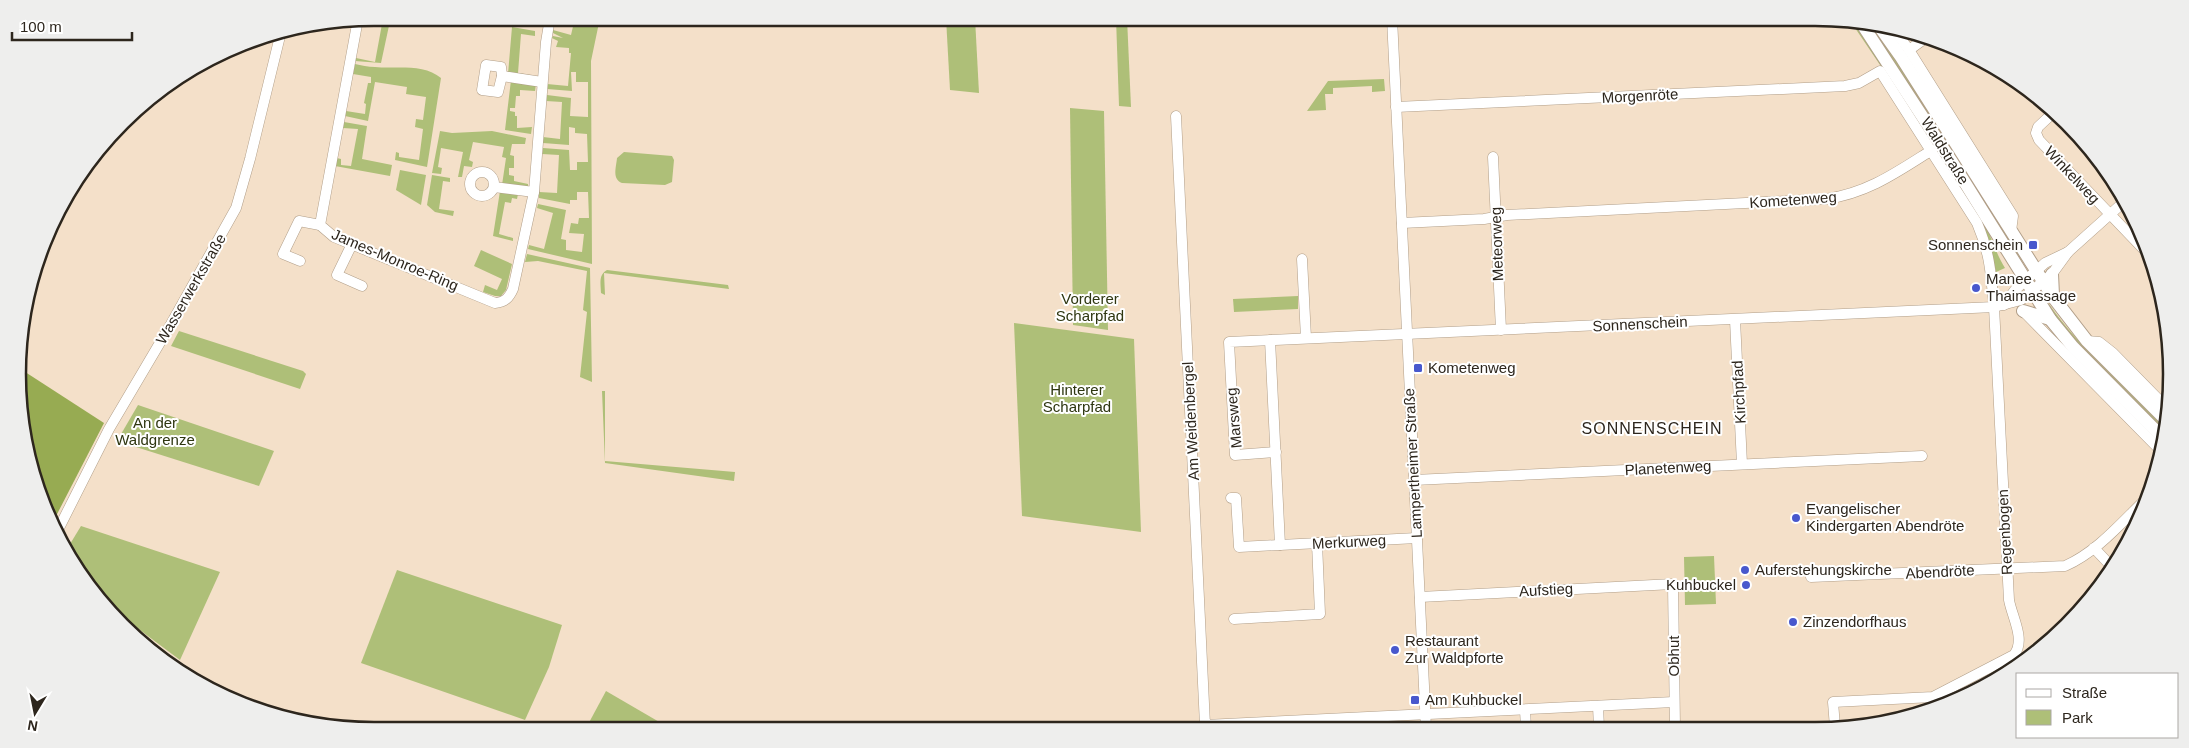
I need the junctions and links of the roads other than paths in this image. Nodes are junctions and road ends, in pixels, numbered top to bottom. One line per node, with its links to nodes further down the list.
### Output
1 (549, 26): 12 (street, James-Monroe-Ring)
2 (1392, 26): 13 (street, Lampertheimer Straße)
3 (357, 27): 24 (street, James-Monroe-Ring)
4 (1866, 30): 33 (main road, Waldstraße)
5 (1884, 33): 25 (main road, Waldstraße)
6 (1899, 37): 9 (street, Waldstraße)
7 (279, 40): 53 (street, Wasserwerkstraße)
8 (1919, 43): 9 (street)
9 (1909, 50): 25 (street, Waldstraße)
10 (1880, 71): 13 (street, Morgenröte); 16 (street, Waldstraße)
11 (502, 76): 12 (street)
12 (542, 82): 19 (street, James-Monroe-Ring)
13 (1396, 107): 23 (street, Lampertheimer Straße)
14 (1176, 116): 70 (street, Am Weidenbergel)
15 (2049, 117): 21 (street, Winkelweg)
16 (1932, 150): 22 (street, Kometenweg); 34 (street, Waldstraße)
17 (1492, 158): 22 (street, Meteorweg)
18 (494, 187): 19 (street)
19 (534, 192): 27 (street, James-Monroe-Ring)
20 (2119, 206): 21 (street)
21 (2110, 215): 26 (street, Winkelweg); 28 (street)
22 (1496, 217): 23 (street, Kometenweg); 37 (street, Meteorweg)
23 (1402, 223): 38 (street, Lampertheimer Straße)
24 (320, 225): 27 (street, James-Monroe-Ring); 30 (street)
25 (2011, 231): 31 (main road, Waldstraße)
26 (2136, 242)
27 (352, 244): 32 (street)
28 (2068, 252): 31 (street); 31 (street)
29 (1302, 259): 39 (street)
30 (300, 261)
31 (2043, 275): 33 (street); 41 (main road)
32 (362, 286)
33 (2028, 286): 34 (street); 35 (main road, Waldstraße)
34 (2008, 306): 35 (main road); 36 (street, Sonnenschein); 46 (street); 59 (street, Regenbogen)
35 (2050, 319): 45 (main road, Waldstraße)
36 (1735, 320): 37 (street, Sonnenschein); 49 (street, Kirchpfad)
37 (1501, 330): 38 (street, Sonnenschein)
38 (1407, 335): 39 (street, Sonnenschein); 50 (street, Lampertheimer Straße)
39 (1306, 338): 40 (street, Sonnenschein)
40 (1270, 340): 42 (street, Sonnenschein); 47 (street)
41 (2087, 341): 43 (street); 44 (main road)
42 (1229, 342): 47 (street, Marsweg)
43 (2162, 402)
44 (2160, 414)
45 (2158, 433)
46 (2155, 446)
47 (1276, 452): 56 (street)
48 (1922, 456): 49 (street, Planetenweg)
49 (1742, 464): 50 (street, Planetenweg)
50 (1414, 480): 54 (street, Lampertheimer Straße)
51 (1231, 498): 56 (street, Merkurweg)
52 (2135, 509): 57 (street, Abendröte)
53 (61, 525)
54 (1417, 538): 55 (street, Merkurweg); 62 (street, Lampertheimer Straße)
55 (1317, 544): 56 (street, Merkurweg); 63 (street)
56 (1280, 545)
57 (2094, 548): 58 (street); 59 (street, Abendröte)
58 (2107, 561)
59 (2006, 569): 60 (street, Abendröte); 65 (street, Regenbogen)
60 (1811, 577)
61 (1673, 584): 62 (street, Aufstieg); 64 (street, Obhut)
62 (1420, 597): 68 (street, Lampertheimer Straße)
63 (1234, 619)
64 (1674, 702): 66 (street); 75 (street, Obhut)
65 (1925, 703): 69 (street, Regenbogen)
66 (1598, 706): 67 (street); 74 (street)
67 (1525, 710): 68 (street); 73 (street)
68 (1425, 715): 71 (street); 72 (street, Lampertheimer Straße)
69 (1834, 721)
70 (1206, 722)
71 (1355, 722)
72 (1426, 722)
73 (1526, 722)
74 (1599, 722)
75 (1674, 722)

